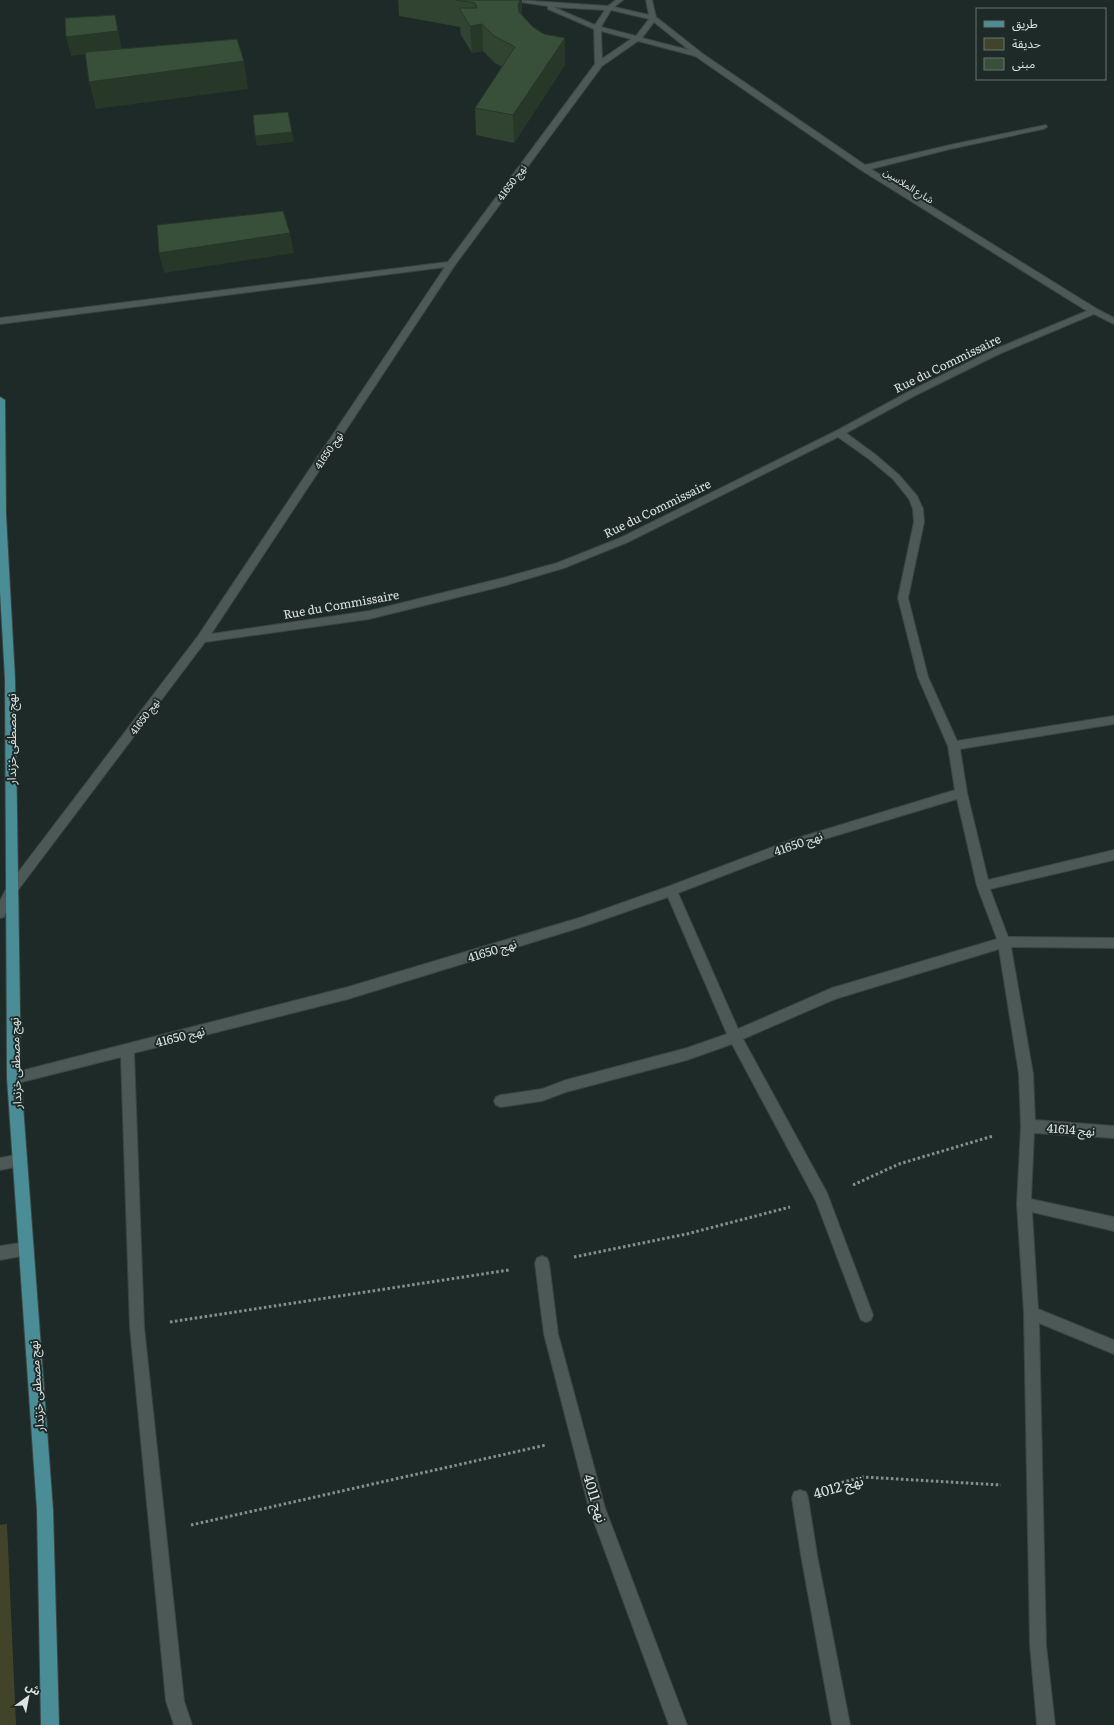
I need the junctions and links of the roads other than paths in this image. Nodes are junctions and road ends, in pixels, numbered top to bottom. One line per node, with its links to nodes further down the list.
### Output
1 (520, 0): 4 (street)
2 (620, 0): 5 (street)
3 (649, 0): 6 (street)
4 (542, 4): 5 (street, شارع الملاسين); 7 (street, شارع الملاسين)
5 (609, 8): 6 (street, شارع الملاسين); 7 (street)
6 (653, 18): 8 (street); 9 (street, شارع الملاسين)
7 (597, 28): 8 (street, شارع الملاسين); 10 (street)
8 (638, 38): 9 (street, شارع الملاسين); 10 (street)
9 (700, 56): 12 (street, شارع الملاسين)
10 (599, 64): 13 (street, نهج 41650)
11 (1043, 127): 12 (street)
12 (864, 168): 14 (street, شارع الملاسين)
13 (450, 264): 15 (street); 19 (street, نهج 41650)
14 (1094, 311): 16 (street, شارع الملاسين); 18 (street, Rue du Commissaire)
15 (0, 321)
16 (1114, 321)
17 (0, 400): 25 (main road, نهج مصطفى خزندار)
18 (839, 433): 19 (street, Rue du Commissaire); 21 (street)
19 (202, 639): 25 (street, نهج 41650)
20 (1114, 720): 21 (street)
21 (954, 746): 22 (street)
22 (961, 793): 24 (street); 26 (street, نهج 41650)
23 (1114, 854): 24 (street)
24 (983, 886): 28 (street)
25 (11, 891): 27 (street, نهج 41650); 32 (main road, نهج مصطفى خزندار)
26 (671, 891): 30 (street); 31 (street, نهج 41650)
27 (0, 913)
28 (1004, 942): 29 (street); 30 (street); 34 (street)
29 (1114, 943)
30 (735, 1037): 33 (street); 44 (street)
31 (127, 1049): 32 (street, نهج 41650); 48 (street)
32 (14, 1078): 36 (main road, نهج مصطفى خزندار)
33 (502, 1101)
34 (1028, 1126): 35 (street, نهج 41614); 38 (street)
35 (1114, 1132)
36 (20, 1160): 37 (street); 40 (main road, نهج مصطفى خزندار)
37 (0, 1164)
38 (1024, 1204): 39 (street); 43 (street)
39 (1114, 1224)
40 (27, 1249): 41 (street); 47 (main road, نهج مصطفى خزندار)
41 (0, 1253)
42 (542, 1263): 49 (street, نهج 4011)
43 (1031, 1313): 45 (street); 51 (street)
44 (866, 1315)
45 (1114, 1347)
46 (800, 1498): 50 (street, نهج 4012)
47 (50, 1725)
48 (183, 1725)
49 (678, 1725)
50 (841, 1725)
51 (1046, 1725)

